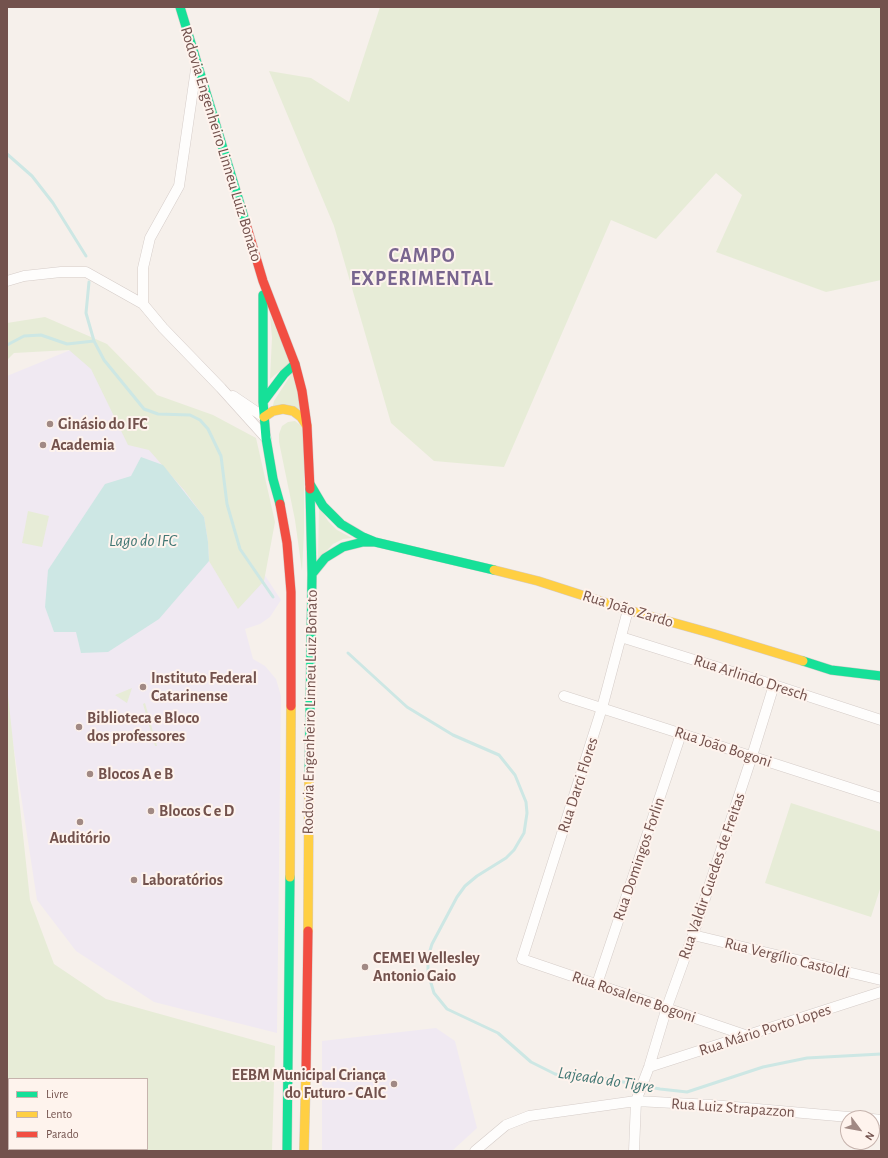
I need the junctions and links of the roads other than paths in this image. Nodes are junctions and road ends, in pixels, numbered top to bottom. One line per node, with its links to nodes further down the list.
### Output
1 (180, 7): 2 (main road, Rodovia Engenheiro Linneu Luiz Bonato)
2 (196, 63): 3 (main road, Rodovia Engenheiro Linneu Luiz Bonato); 5 (street)
3 (263, 280): 6 (main road, Rodovia Engenheiro Linneu Luiz Bonato); 8 (main road, Rodovia Engenheiro Linneu Luiz Bonato)
4 (7, 281): 5 (street)
5 (143, 304): 7 (street)
6 (295, 364): 8 (main road); 10 (main road, Rodovia Engenheiro Linneu Luiz Bonato)
7 (221, 388): 9 (street); 11 (street)
8 (263, 402): 9 (main road, Rodovia Engenheiro Linneu Luiz Bonato)
9 (264, 417): 10 (main road); 11 (main road, Rodovia Engenheiro Linneu Luiz Bonato)
10 (307, 426): 12 (main road, Rodovia Engenheiro Linneu Luiz Bonato)
11 (266, 438): 35 (main road, Rodovia Engenheiro Linneu Luiz Bonato)
12 (310, 484): 13 (main road, Rua João Zardo); 14 (main road, Rodovia Engenheiro Linneu Luiz Bonato)
13 (375, 542): 14 (main road, Rua João Zardo); 15 (main road, Rua João Zardo)
14 (312, 574): 36 (main road, Rodovia Engenheiro Linneu Luiz Bonato)
15 (628, 610): 16 (street, Rua Darci Flores); 17 (main road, Rua João Zardo)
16 (621, 637): 18 (street, Rua Arlindo Dresch); 20 (street, Rua Darci Flores)
17 (881, 676)
18 (774, 685): 21 (street, Rua Arlindo Dresch); 23 (street, Rua Valdir Guedes de Freitas)
19 (564, 696): 20 (street, Rua João Bogoni)
20 (602, 708): 22 (street, Rua João Bogoni); 26 (street, Rua Darci Flores)
21 (881, 720)
22 (681, 734): 23 (street, Rua João Bogoni); 28 (street, Rua Domingos Forlin)
23 (752, 756): 24 (street, Rua João Bogoni); 25 (street, Rua Valdir Guedes de Freitas)
24 (881, 798)
25 (693, 935): 27 (street, Rua Vergílio Castoldi); 30 (street, Rua Valdir Guedes de Freitas)
26 (522, 958): 28 (street, Rua Rosalene Bogoni)
27 (881, 980)
28 (597, 984): 30 (street, Rua Rosalene Bogoni)
29 (881, 992): 31 (street, Rua Mário Porto Lopes)
30 (667, 1007): 31 (street, Rua Rosalene Bogoni); 32 (street, Rua Valdir Guedes de Freitas)
31 (745, 1035): 32 (street, Rua Mário Porto Lopes)
32 (647, 1071): 33 (street, Rua Valdir Guedes de Freitas)
33 (637, 1096): 34 (street, Rua Luiz Strapazzon); 37 (street, Rua Luiz Strapazzon); 38 (street, Rua Valdir Guedes de Freitas)
34 (840, 1116)
35 (287, 1151)
36 (304, 1151)
37 (475, 1151)
38 (634, 1151)

